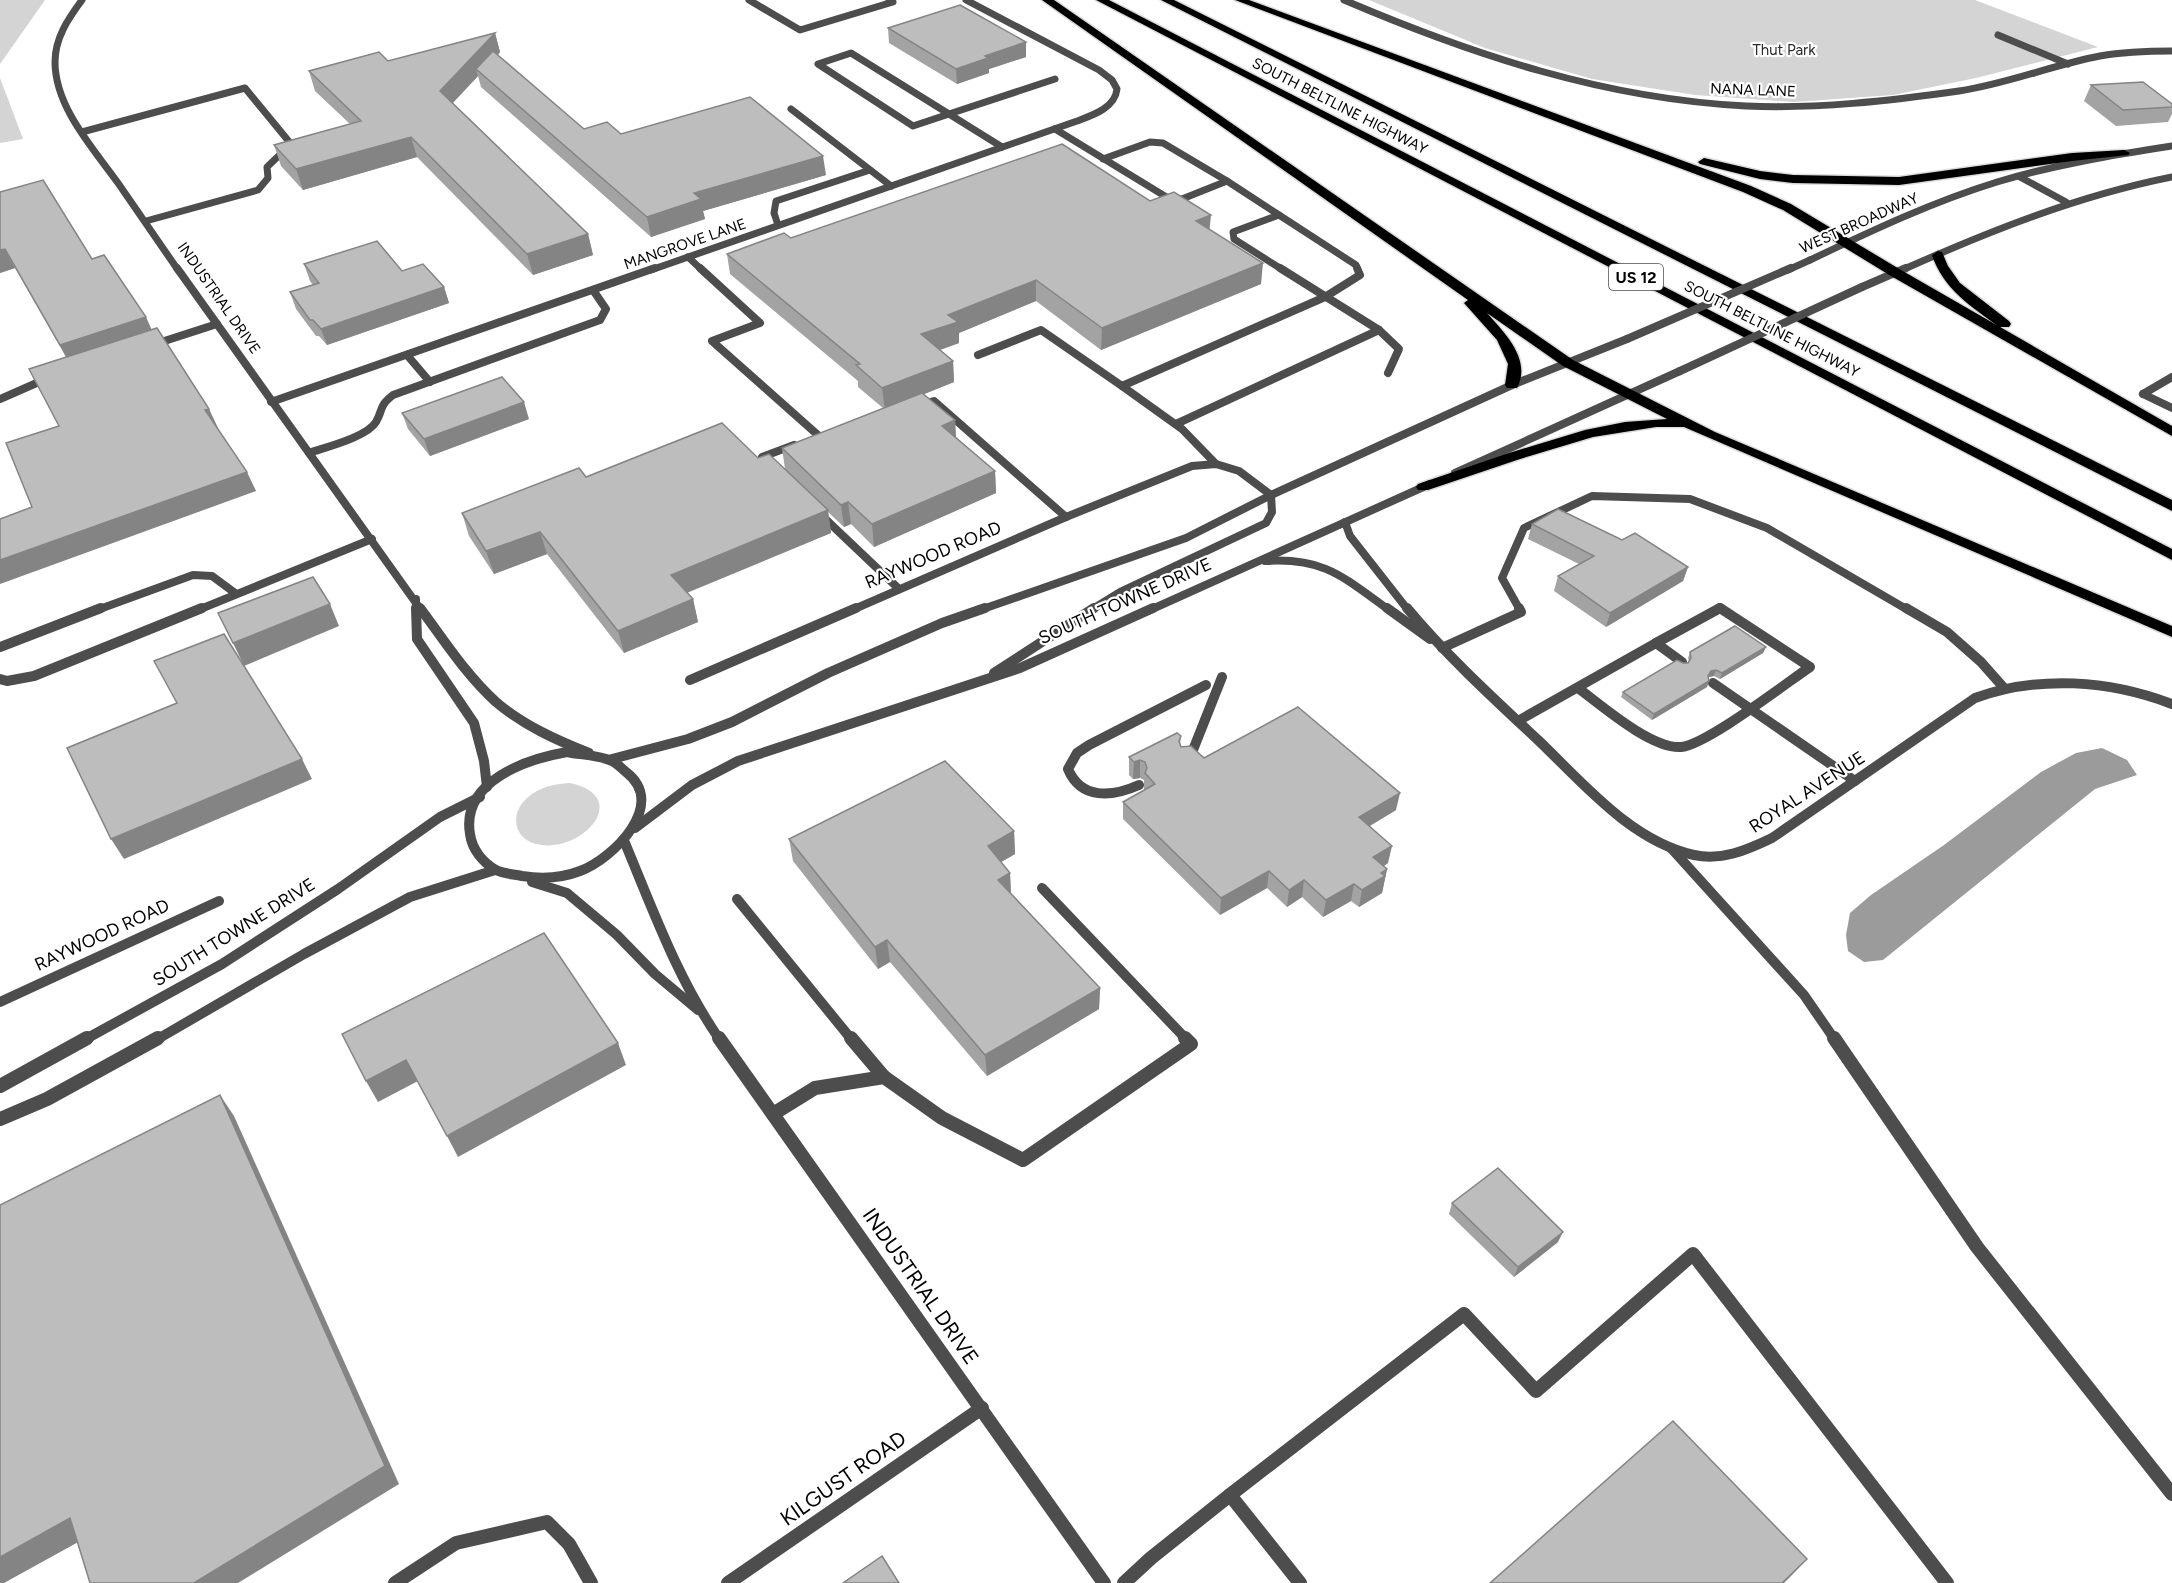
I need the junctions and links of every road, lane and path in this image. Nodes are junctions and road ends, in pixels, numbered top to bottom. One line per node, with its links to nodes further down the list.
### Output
1 (82, 0): 17 (street, INDUSTRIAL DRIVE)
2 (749, 0): 3 (street)
3 (889, 0)
4 (966, 0): 16 (street, MANGROVE LANE)
5 (1047, 0): 36 (highway)
6 (1101, 0): 72 (highway, SOUTH BELTLINE HIGHWAY / US 12)
7 (1166, 0): 67 (highway, SOUTH BELTLINE HIGHWAY / US 12)
8 (1240, 0): 18 (highway)
9 (1344, 0): 12 (street, NANA LANE)
10 (1998, 35): 12 (street)
11 (2172, 51): 12 (street, NANA LANE)
12 (2068, 64)
13 (1055, 79): 15 (street)
14 (791, 109): 23 (street)
15 (948, 114): 15 (street); 20 (street)
16 (1054, 129): 20 (street, MANGROVE LANE); 22 (street)
17 (82, 132): 30 (street, INDUSTRIAL DRIVE); 30 (street)
18 (1623, 142): 21 (highway); 32 (highway)
19 (2172, 146): 21 (street, WEST BROADWAY)
20 (1002, 147): 27 (street, MANGROVE LANE)
21 (2124, 153): 24 (street, WEST BROADWAY)
22 (1102, 159): 26 (street); 26 (street)
23 (870, 170): 27 (street); 31 (street)
24 (2020, 177): 28 (street); 32 (street, WEST BROADWAY)
25 (2172, 177): 28 (street)
26 (1227, 181): 29 (street)
27 (891, 186): 31 (street, MANGROVE LANE)
28 (2066, 202): 33 (street)
29 (1279, 215): 38 (street); 38 (street)
30 (146, 221): 39 (street, INDUSTRIAL DRIVE)
31 (778, 225): 34 (street, MANGROVE LANE)
32 (1848, 242): 35 (highway); 44 (street, WEST BROADWAY, bridge)
33 (1938, 255): 35 (street); 48 (highway)
34 (688, 257): 37 (street, MANGROVE LANE); 60 (street)
35 (1896, 273): 48 (highway); 52 (street, bridge)
36 (1452, 281): 44 (highway); 50 (highway)
37 (593, 290): 42 (street, MANGROVE LANE); 49 (street)
38 (1325, 297): 40 (street); 51 (street)
39 (217, 324): 41 (street); 54 (street, INDUSTRIAL DRIVE)
40 (1379, 330): 45 (street); 57 (street)
41 (138, 350)
42 (407, 355): 49 (street); 54 (street, MANGROVE LANE)
43 (978, 355): 51 (street)
44 (1568, 363): 50 (street, SOUTH TOWNE DRIVE); 52 (highway)
45 (1388, 373)
46 (58, 375): 53 (street)
47 (2172, 377): 56 (street)
48 (2078, 379): 59 (highway)
49 (430, 382): 62 (street)
50 (1512, 385): 66 (street, SOUTH TOWNE DRIVE)
51 (1122, 386): 57 (street)
52 (1628, 394): 58 (highway); 65 (street, SOUTH TOWNE DRIVE)
53 (0, 399)
54 (271, 402): 62 (street, INDUSTRIAL DRIVE)
55 (913, 407): 69 (street)
56 (2172, 408)
57 (1176, 424): 63 (street)
58 (1698, 429): 65 (highway); 77 (highway)
59 (2172, 432)
60 (810, 440)
61 (800, 443): 64 (street)
62 (309, 453): 71 (street, INDUSTRIAL DRIVE)
63 (1216, 464): 66 (street); 69 (street, RAYWOOD ROAD)
64 (771, 466)
65 (1423, 487): 70 (street, SOUTH TOWNE DRIVE)
66 (1271, 495): 85 (street); 95 (street, SOUTH TOWNE DRIVE)
67 (2172, 506)
68 (814, 507): 74 (street)
69 (1066, 517): 74 (street, RAYWOOD ROAD)
70 (1345, 522): 73 (street, SOUTH TOWNE DRIVE); 80 (street, ROYAL AVENUE)
71 (372, 538): 75 (street); 76 (street, INDUSTRIAL DRIVE)
72 (2172, 555)
73 (1255, 562): 80 (street, ROYAL AVENUE); 85 (street, SOUTH TOWNE DRIVE)
74 (899, 589): 84 (street, RAYWOOD ROAD)
75 (235, 593): 79 (street); 83 (street)
76 (416, 598): 93 (street, INDUSTRIAL DRIVE); 98 (street)
77 (2172, 632)
78 (1656, 643): 81 (street); 88 (street); 91 (street)
79 (0, 647)
80 (1442, 648): 89 (street); 92 (street, ROYAL AVENUE)
81 (1682, 662)
82 (1222, 677): 94 (street)
83 (0, 679)
84 (690, 680)
85 (981, 682): 99 (street, SOUTH TOWNE DRIVE)
86 (1713, 683): 91 (street)
87 (1206, 685): 97 (street)
88 (1578, 688): 91 (street); 92 (street)
89 (2004, 688): 90 (street, ROYAL AVENUE); 96 (street, ROYAL AVENUE)
90 (2172, 704)
91 (1748, 708): 96 (street)
92 (1518, 721): 101 (street, ROYAL AVENUE)
93 (589, 753): 95 (street); 98 (street)
94 (1185, 758)
95 (612, 759): 99 (street)
96 (1855, 781): 101 (street, ROYAL AVENUE)
97 (1139, 785)
98 (483, 792): 102 (street); 110 (street, SOUTH TOWNE DRIVE)
99 (635, 828): 100 (street)
100 (625, 843): 103 (street); 108 (street, INDUSTRIAL DRIVE)
101 (1670, 847): 114 (street)
102 (495, 870): 103 (street); 112 (street)
103 (515, 877): 108 (street, INDUSTRIAL DRIVE)
104 (1042, 888): 109 (street)
105 (737, 899): 109 (street)
106 (219, 902): 107 (street, RAYWOOD ROAD)
107 (0, 1002)
108 (702, 1014): 111 (street, INDUSTRIAL DRIVE)
109 (884, 1077): 111 (street)
110 (0, 1086)
111 (773, 1114): 113 (street, INDUSTRIAL DRIVE)
112 (0, 1119)
113 (982, 1408): 118 (street, KILGUST ROAD); 119 (street, INDUSTRIAL DRIVE)
114 (2172, 1494)
115 (1230, 1495): 120 (street); 121 (street); 122 (street)
116 (395, 1583): 117 (street)
117 (591, 1583)
118 (728, 1583)
119 (1104, 1583)
120 (1124, 1583)
121 (1300, 1583)
122 (1947, 1583)

